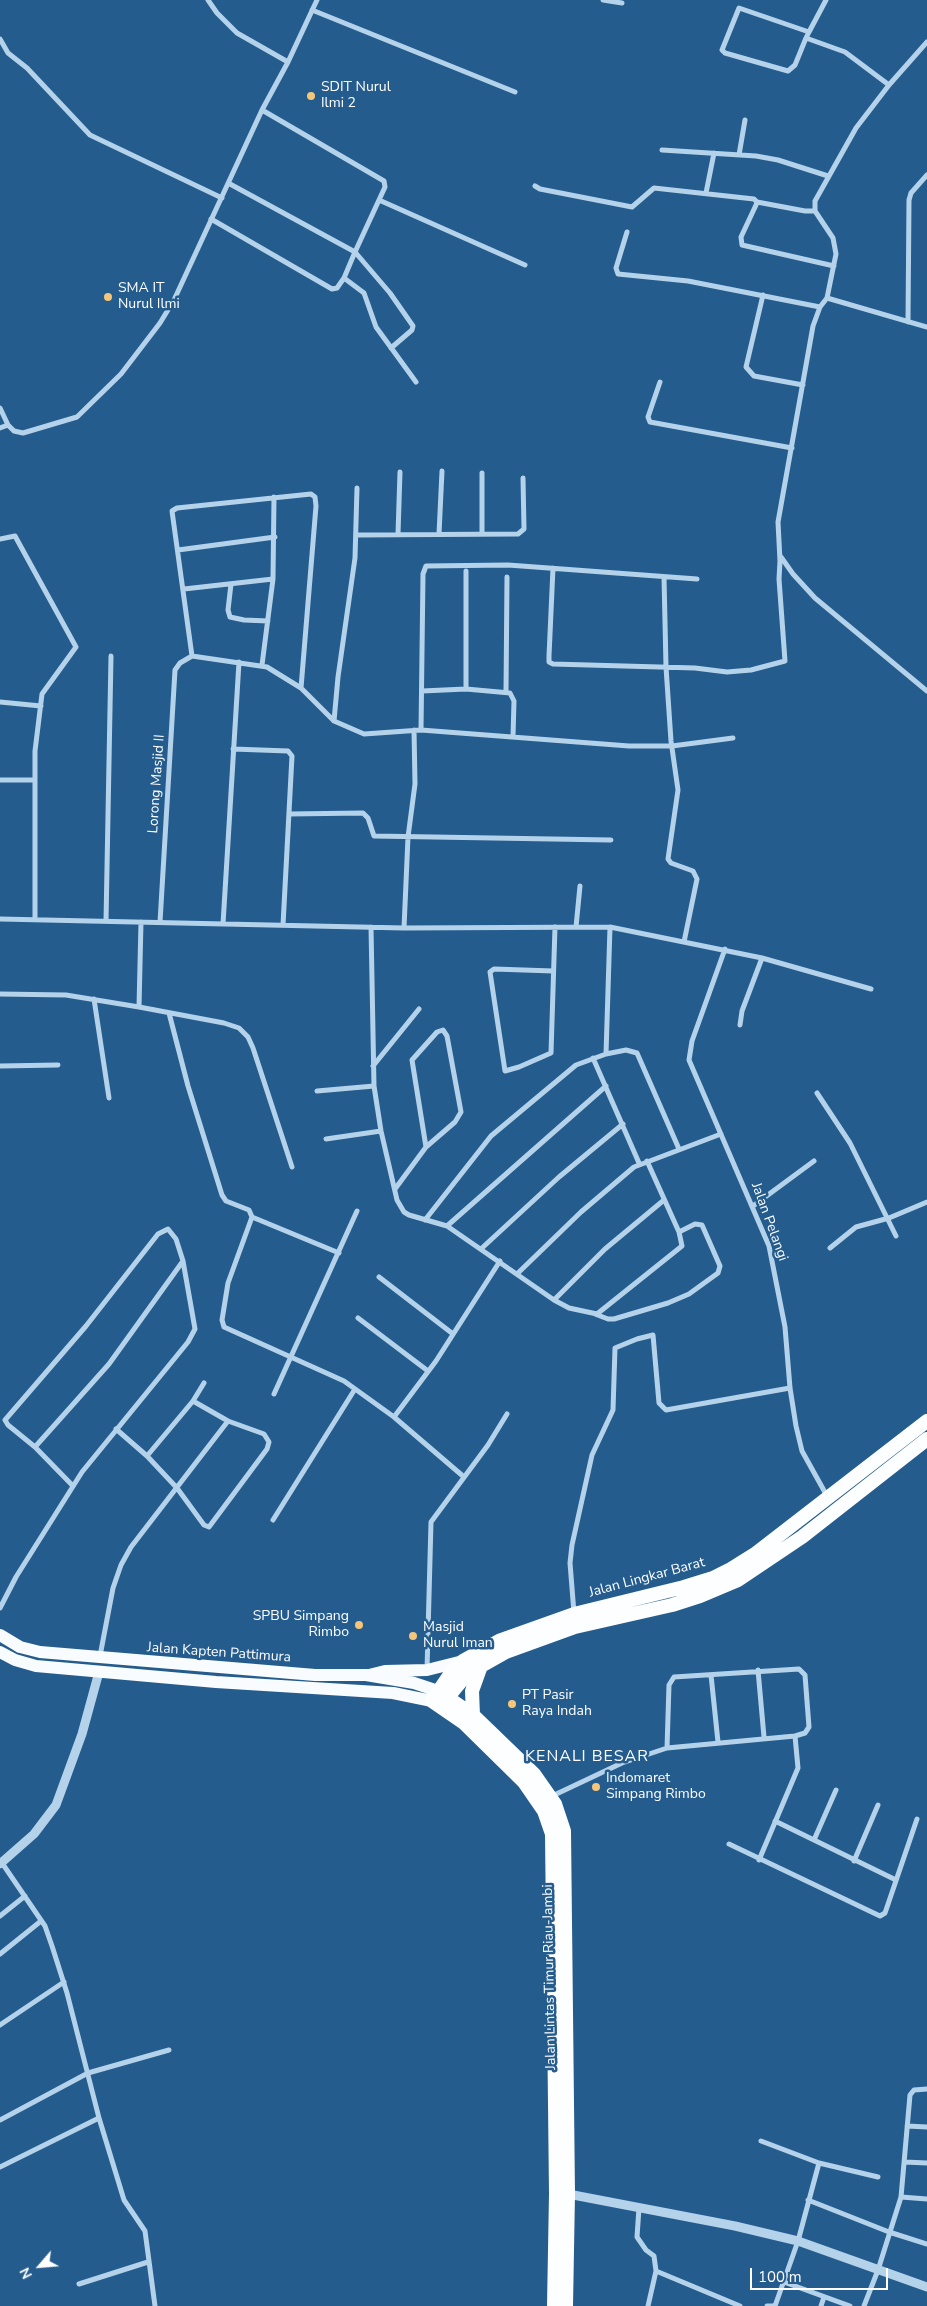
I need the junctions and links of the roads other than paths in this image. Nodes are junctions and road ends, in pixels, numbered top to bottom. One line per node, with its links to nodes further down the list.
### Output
1 (208, 0): 11 (street)
2 (317, 0): 6 (street)
3 (603, 0): 5 (street)
4 (826, 0): 7 (street)
5 (622, 3)
6 (312, 10): 11 (street); 13 (street)
7 (809, 32): 8 (street); 8 (street)
8 (806, 38): 12 (street)
9 (0, 39): 25 (street)
10 (927, 42): 12 (street)
11 (288, 62): 14 (street)
12 (889, 85): 20 (street)
13 (515, 92)
14 (262, 110): 22 (street); 26 (street)
15 (745, 120): 18 (street)
16 (662, 150): 17 (street)
17 (714, 153): 18 (street); 24 (street)
18 (740, 154): 20 (street)
19 (927, 174): 21 (street)
20 (828, 176): 28 (street)
21 (924, 181): 38 (street)
22 (230, 184): 25 (street); 31 (street)
23 (535, 186): 24 (street)
24 (706, 192): 27 (street)
25 (222, 198): 29 (street)
26 (379, 200): 31 (street); 32 (street)
27 (757, 202): 28 (street); 33 (street)
28 (815, 211): 33 (street)
29 (211, 219): 34 (street); 45 (street)
30 (627, 232): 35 (street)
31 (355, 252): 34 (street); 40 (street)
32 (524, 266)
33 (834, 266): 36 (street)
34 (344, 278): 40 (street)
35 (763, 295): 37 (street); 43 (street)
36 (827, 298): 37 (street); 38 (street)
37 (820, 307): 43 (street)
38 (908, 322): 39 (street)
39 (927, 327)
40 (391, 348): 41 (street)
41 (416, 382)
42 (660, 382): 47 (street)
43 (803, 385): 47 (street)
44 (0, 408): 45 (street)
45 (8, 424): 46 (street)
46 (0, 428)
47 (792, 448): 61 (street)
48 (400, 472): 55 (street)
49 (442, 472): 56 (street)
50 (482, 473): 57 (street)
51 (523, 478): 57 (street)
52 (357, 488): 54 (street)
53 (274, 497): 58 (street); 60 (street); 76 (street)
54 (357, 534): 55 (street); 83 (street)
55 (398, 534): 56 (street)
56 (440, 534): 57 (street)
57 (482, 534)
58 (275, 537): 60 (street); 66 (street)
59 (0, 540): 82 (street)
60 (178, 550): 69 (street)
61 (780, 555): 75 (street); 79 (street)
62 (553, 568): 65 (street); 75 (street); 78 (street)
63 (466, 571): 77 (street)
64 (507, 577): 80 (street)
65 (664, 578): 67 (street); 75 (street)
66 (273, 579): 68 (street); 70 (street)
67 (697, 579)
68 (231, 584): 69 (street); 70 (street)
69 (184, 589): 72 (street)
70 (268, 621): 74 (street)
71 (111, 656): 98 (street)
72 (192, 656): 73 (street); 100 (street, Lorong Masjid II)
73 (239, 662): 74 (street); 89 (street)
74 (262, 665): 76 (street)
75 (666, 667): 88 (street)
76 (301, 688): 83 (street)
77 (466, 689): 78 (street); 80 (street)
78 (422, 691): 85 (street)
79 (927, 691)
80 (506, 692): 86 (street)
81 (0, 702): 82 (street)
82 (41, 706): 91 (street)
83 (334, 721): 84 (street)
84 (414, 730): 85 (street); 93 (street)
85 (421, 730): 86 (street)
86 (513, 737): 88 (street)
87 (733, 738): 88 (street)
88 (672, 746): 108 (street)
89 (233, 749): 92 (street); 101 (street)
90 (0, 780): 91 (street)
91 (35, 780): 97 (street)
92 (289, 814): 93 (street); 102 (street)
93 (408, 837): 94 (street); 107 (street)
94 (611, 840)
95 (580, 886): 105 (street)
96 (0, 919): 97 (street)
97 (35, 919): 98 (street)
98 (106, 921): 99 (street)
99 (141, 922): 100 (street); 115 (street)
100 (160, 922): 101 (street)
101 (223, 924): 102 (street)
102 (283, 925): 103 (street)
103 (371, 927): 107 (street); 123 (street)
104 (555, 927): 105 (street); 107 (street); 111 (street)
105 (576, 927): 106 (street)
106 (610, 927): 108 (street); 119 (street)
107 (404, 928)
108 (684, 942): 109 (street)
109 (725, 949): 110 (street); 131 (street, Jalan Pelangi)
110 (762, 958): 112 (street); 118 (street)
111 (553, 971): 111 (street)
112 (871, 989)
113 (0, 994): 114 (street)
114 (94, 999): 115 (street); 128 (street)
115 (139, 1007): 117 (street)
116 (419, 1009): 123 (street)
117 (169, 1013): 138 (street); 144 (street)
118 (740, 1024)
119 (606, 1054): 120 (street); 134 (street)
120 (594, 1058): 125 (street); 146 (street)
121 (58, 1065): 122 (street)
122 (0, 1066)
123 (373, 1066): 124 (street)
124 (374, 1086): 126 (street); 130 (street)
125 (606, 1086): 129 (street); 147 (street)
126 (316, 1090)
127 (817, 1093): 145 (street)
128 (108, 1098)
129 (623, 1124): 137 (street); 150 (street)
130 (382, 1131): 132 (street); 139 (street)
131 (720, 1134): 134 (street); 142 (street, Jalan Pelangi)
132 (326, 1139)
133 (426, 1147): 133 (street); 139 (street)
134 (679, 1149): 135 (street)
135 (647, 1161): 137 (street); 140 (street)
136 (814, 1161): 142 (street)
137 (640, 1163): 155 (street)
138 (292, 1167)
139 (395, 1189): 146 (street)
140 (664, 1200): 148 (street); 157 (street)
141 (927, 1202): 145 (street)
142 (753, 1206): 164 (street, Jalan Pelangi)
143 (357, 1211): 152 (street)
144 (252, 1217): 152 (street); 161 (street)
145 (889, 1218): 149 (street); 151 (street)
146 (425, 1220): 147 (street)
147 (448, 1226): 150 (street)
148 (679, 1232): 158 (street); 158 (street)
149 (896, 1236)
150 (482, 1248): 153 (street)
151 (830, 1248)
152 (338, 1253): 161 (street)
153 (500, 1261): 155 (street); 160 (street)
154 (183, 1262): 172 (street); 174 (street); 174 (street)
155 (518, 1273): 157 (street)
156 (379, 1277): 160 (street)
157 (554, 1300): 158 (street)
158 (595, 1314)
159 (358, 1318): 162 (street)
160 (453, 1334): 162 (street)
161 (290, 1357): 165 (street); 166 (street)
162 (428, 1372): 169 (street)
163 (204, 1383): 167 (street)
164 (790, 1388): 179 (street, Jalan Pelangi); 182 (street)
165 (355, 1389): 169 (street); 180 (street)
166 (274, 1394)
167 (193, 1401): 170 (street); 175 (street)
168 (507, 1414): 176 (street)
169 (394, 1417): 176 (street)
170 (228, 1420): 178 (street); 178 (street)
171 (927, 1421): 179 (highway, Jalan Lingkar Barat)
172 (116, 1429): 175 (street); 177 (street)
173 (927, 1439): 179 (highway, Jalan Lingkar Barat)
174 (35, 1447): 177 (street)
175 (147, 1456): 178 (street)
176 (464, 1477): 189 (street)
177 (73, 1486): 181 (street)
178 (177, 1488): 185 (street)
179 (831, 1503): 182 (highway, Jalan Lingkar Barat); 188 (highway, Jalan Lingkar Barat)
180 (273, 1520)
181 (0, 1608)
182 (574, 1614): 186 (highway, Jalan Lingkar Barat)
183 (0, 1634): 185 (main road, Jalan Kapten Pattimura)
184 (0, 1652): 191 (main road, Jalan Kapten Pattimura)
185 (100, 1659): 187 (main road, Jalan Kapten Pattimura)
186 (463, 1662): 189 (main road); 195 (highway, Jalan Lingkar Barat)
187 (198, 1666): 192 (main road, Jalan Kapten Pattimura); 194 (main road)
188 (481, 1666): 195 (highway, Jalan Lingkar Barat); 196 (highway)
189 (427, 1670): 192 (main road)
190 (758, 1670): 193 (street); 197 (street); 198 (street)
191 (99, 1672): 194 (main road, Jalan Kapten Pattimura); 210 (street)
192 (366, 1675): 195 (main road, Jalan Kapten Pattimura)
193 (711, 1675): 199 (street); 200 (street)
194 (194, 1680): 195 (main road, Jalan Kapten Pattimura)
195 (439, 1698): 196 (highway, Jalan Lintas Timur Riau-Jambi); 202 (highway, Jalan Lintas Timur Riau-Jambi)
196 (474, 1715): 202 (highway, Jalan Lintas Timur Riau-Jambi)
197 (795, 1736): 198 (street); 205 (street)
198 (764, 1737): 199 (street)
199 (718, 1742): 200 (street)
200 (667, 1748): 202 (street)
201 (836, 1790): 206 (street)
202 (545, 1800): 217 (highway, Jalan Lintas Timur Riau-Jambi)
203 (878, 1804): 209 (street)
204 (917, 1819): 211 (street)
205 (775, 1821): 206 (street); 208 (street)
206 (814, 1840): 209 (street)
207 (729, 1844): 208 (street)
208 (759, 1860): 211 (street)
209 (854, 1861): 211 (street)
210 (1, 1863): 212 (street)
211 (896, 1880)
212 (25, 1896): 213 (street); 214 (street)
213 (0, 1916)
214 (41, 1921): 215 (street); 216 (street)
215 (0, 1954)
216 (64, 1982): 218 (street); 220 (street)
217 (560, 1983): 232 (highway, Jalan Lintas Timur Riau-Jambi); 248 (highway, Jalan Lintas Timur Riau-Jambi)
218 (0, 2025)
219 (169, 2050): 220 (street)
220 (88, 2072): 222 (street); 223 (street)
221 (927, 2089): 224 (street)
222 (99, 2118): 230 (street); 240 (street)
223 (0, 2120)
224 (907, 2126): 225 (street); 227 (street)
225 (927, 2127)
226 (761, 2141): 228 (street)
227 (904, 2162): 229 (street); 233 (street)
228 (819, 2163): 231 (street); 235 (street)
229 (927, 2163)
230 (0, 2167)
231 (878, 2177)
232 (568, 2194): 236 (street); 249 (highway, Jalan Lintas Timur Riau-Jambi)
233 (901, 2198): 234 (street); 237 (street)
234 (927, 2199)
235 (808, 2200): 237 (street); 238 (street)
236 (639, 2208): 238 (street); 242 (street)
237 (889, 2232): 239 (street); 241 (street)
238 (798, 2241): 241 (street); 243 (street)
239 (927, 2244)
240 (148, 2262): 244 (street); 247 (street)
241 (878, 2270): 245 (street); 256 (street)
242 (656, 2271): 250 (street); 251 (street)
243 (784, 2282): 246 (street); 253 (street)
244 (79, 2284)
245 (927, 2288)
246 (824, 2297): 254 (street); 255 (street)
247 (155, 2306)
248 (554, 2306)
249 (566, 2306)
250 (648, 2306)
251 (740, 2306)
252 (767, 2306): 253 (street)
253 (774, 2306)
254 (821, 2306)
255 (850, 2306)
256 (864, 2306)

